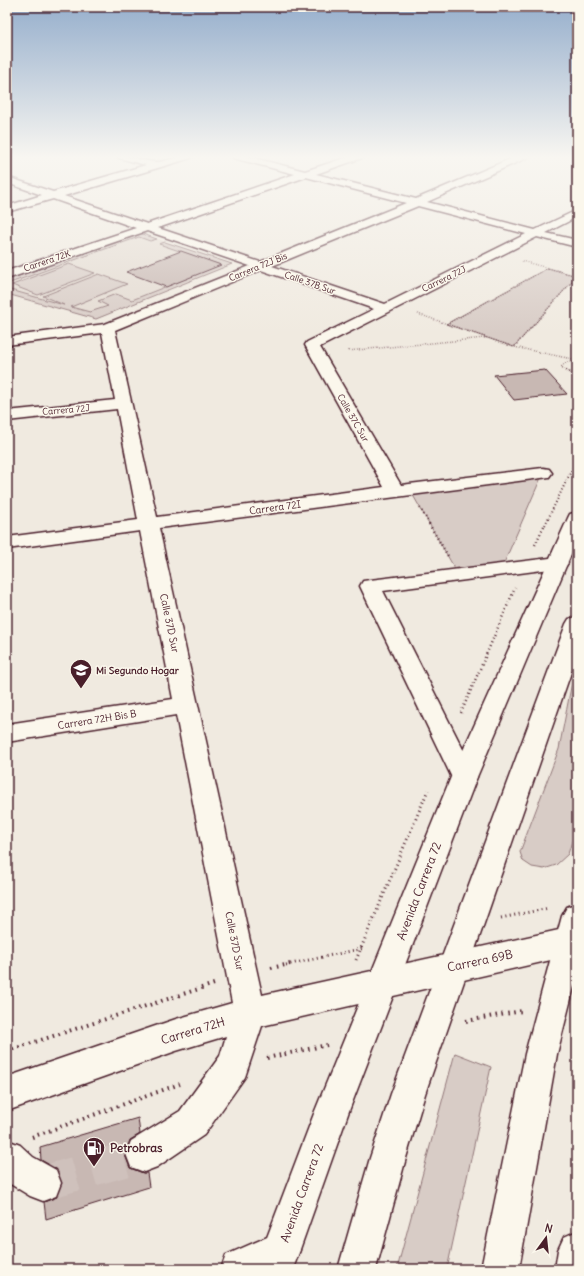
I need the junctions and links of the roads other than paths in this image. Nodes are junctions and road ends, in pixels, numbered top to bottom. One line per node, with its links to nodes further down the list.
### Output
1 (110, 216): 6 (main road, Calle 37B Sur)
2 (184, 216): 6 (main road, Carrera 72K)
3 (385, 216): 9 (main road, Carrera 72J Bis)
4 (466, 216): 7 (main road)
5 (572, 216): 7 (main road, Carrera 72J)
6 (147, 228): 9 (main road, Calle 37B Sur); 10 (main road, Carrera 72K)
7 (536, 233): 8 (main road); 11 (main road, Carrera 72J)
8 (577, 244)
9 (260, 266): 11 (main road, Calle 37B Sur); 12 (main road, Carrera 72J Bis)
10 (7, 275)
11 (389, 306): 14 (main road, Carrera 72J)
12 (108, 328): 13 (main road, Carrera 72J Bis); 15 (main road, Calle 37D Sur)
13 (7, 340)
14 (314, 349): 18 (main road, Calle 37C Sur)
15 (124, 404): 16 (main road, Carrera 72J); 20 (main road, Calle 37D Sur)
16 (7, 416)
17 (543, 473): 18 (main road, Carrera 72I)
18 (402, 491): 20 (main road, Carrera 72I)
19 (577, 518): 22 (main road, Avenida Carrera 72)
20 (149, 524): 21 (main road, Carrera 72I); 24 (main road, Calle 37D Sur)
21 (7, 543)
22 (558, 564): 26 (main road, Avenida Carrera 72); 26 (main road)
23 (577, 624): 28 (main road)
24 (187, 705): 25 (main road, Carrera 72H Bis B); 30 (main road, Calle 37D Sur)
25 (7, 733)
26 (464, 778): 29 (main road, Avenida Carrera 72)
27 (575, 932): 28 (main road, Carrera 69B); 39 (main road)
28 (454, 967): 29 (main road, Carrera 69B); 38 (main road)
29 (383, 982): 30 (main road, Carrera 72H); 36 (main road, Avenida Carrera 72)
30 (250, 1013): 31 (main road, Carrera 72H); 33 (main road)
31 (7, 1094)
32 (17, 1148): 34 (main road)
33 (144, 1154)
34 (43, 1183)
35 (577, 1250): 40 (main road)
36 (278, 1259): 37 (main road)
37 (240, 1269)
38 (357, 1269)
39 (500, 1269)
40 (574, 1269)

